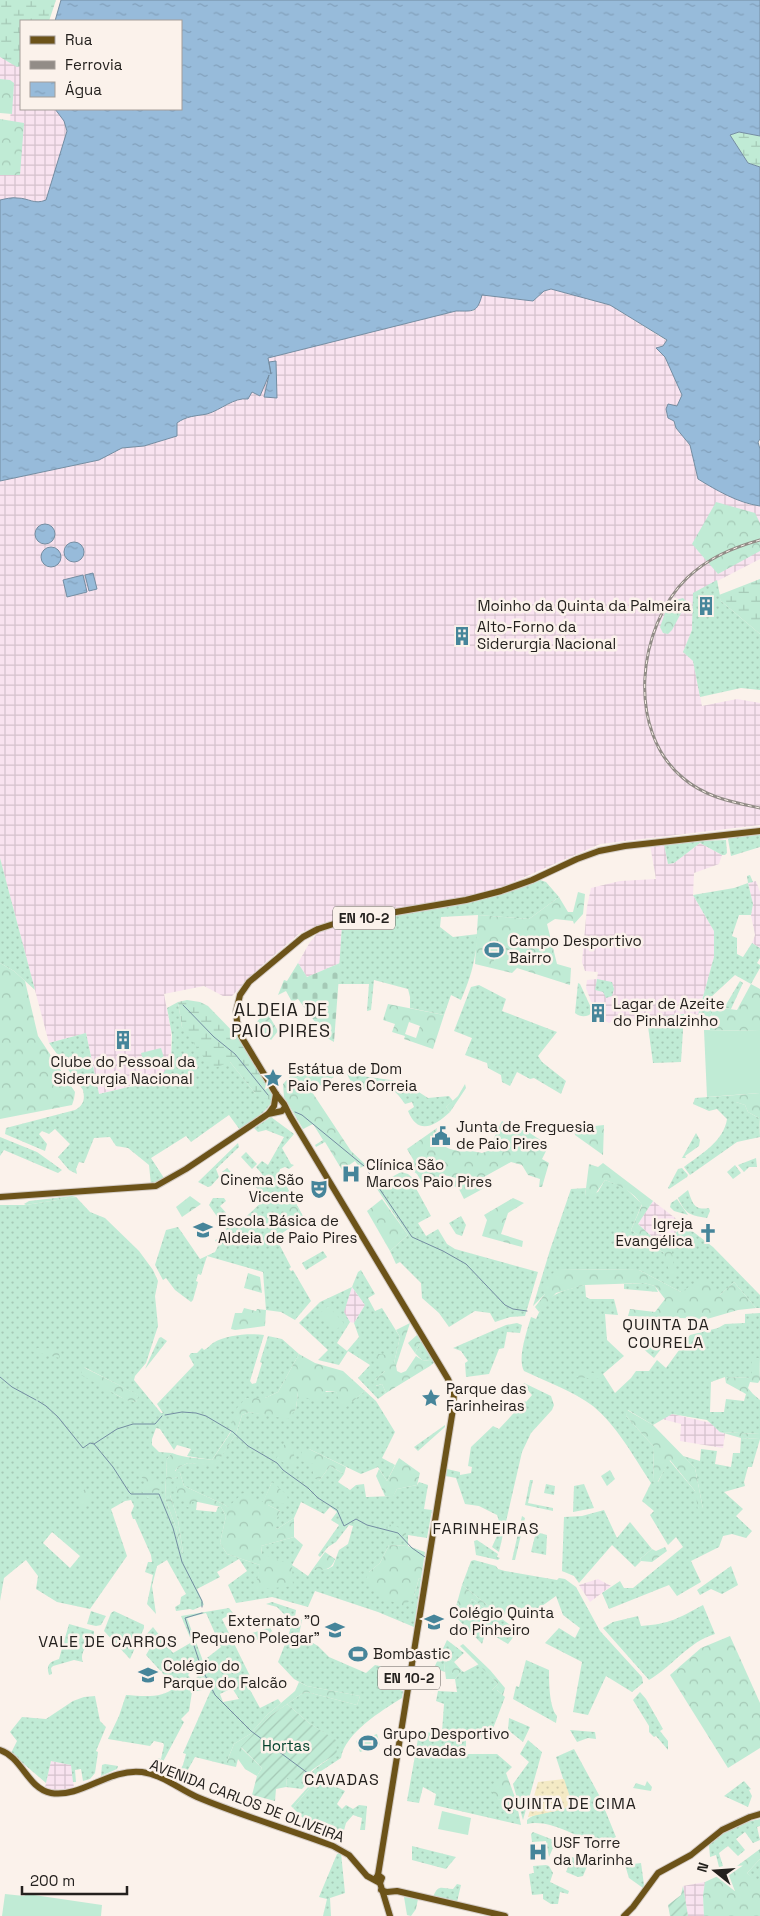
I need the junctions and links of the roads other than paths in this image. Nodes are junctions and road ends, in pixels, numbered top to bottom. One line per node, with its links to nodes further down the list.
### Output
1 (760, 831): 2 (main road, EN 10-2)
2 (276, 1094): 3 (main road); 4 (main road, EN 10-2)
3 (274, 1105): 4 (main road); 5 (main road)
4 (282, 1108): 5 (main road); 9 (main road, EN 10-2)
5 (268, 1114): 6 (main road)
6 (0, 1197)
7 (0, 1750): 9 (main road, AVENIDA CARLOS DE OLIVEIRA)
8 (760, 1814): 10 (main road)
9 (378, 1882): 11 (main road, EN 10-2); 12 (main road)
10 (636, 1902): 13 (main road); 14 (main road)
11 (390, 1916)
12 (505, 1916)
13 (618, 1916)
14 (624, 1916)

